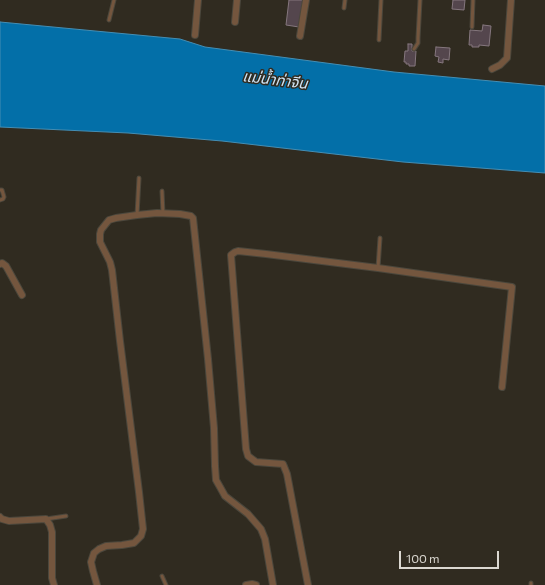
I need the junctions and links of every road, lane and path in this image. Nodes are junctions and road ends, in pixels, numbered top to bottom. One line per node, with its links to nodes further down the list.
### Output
1 (114, 0): 11 (lane)
2 (198, 0): 14 (street)
3 (237, 0): 12 (street)
4 (306, 0): 15 (street)
5 (345, 0): 10 (lane)
6 (381, 0): 16 (lane)
7 (420, 0): 17 (lane)
8 (473, 0): 13 (lane)
9 (511, 0): 18 (street)
10 (344, 8)
11 (109, 20)
12 (235, 22)
13 (472, 26)
14 (195, 35)
15 (300, 36)
16 (379, 40)
17 (414, 49)
18 (492, 69)
19 (139, 178): 23 (lane)
20 (0, 190): 22 (lane)
21 (162, 191): 24 (lane)
22 (0, 200)
23 (139, 214): 24 (street); 35 (street)
24 (160, 214): 39 (street)
25 (380, 238): 27 (lane)
26 (0, 264): 28 (street)
27 (378, 268): 29 (street); 40 (street)
28 (22, 295)
29 (502, 387)
30 (66, 516): 32 (lane)
31 (0, 517): 32 (street)
32 (46, 519): 34 (street)
33 (162, 576): 36 (lane)
34 (54, 585)
35 (97, 585)
36 (166, 585)
37 (246, 585): 38 (street)
38 (256, 585)
39 (274, 585)
40 (308, 585)

